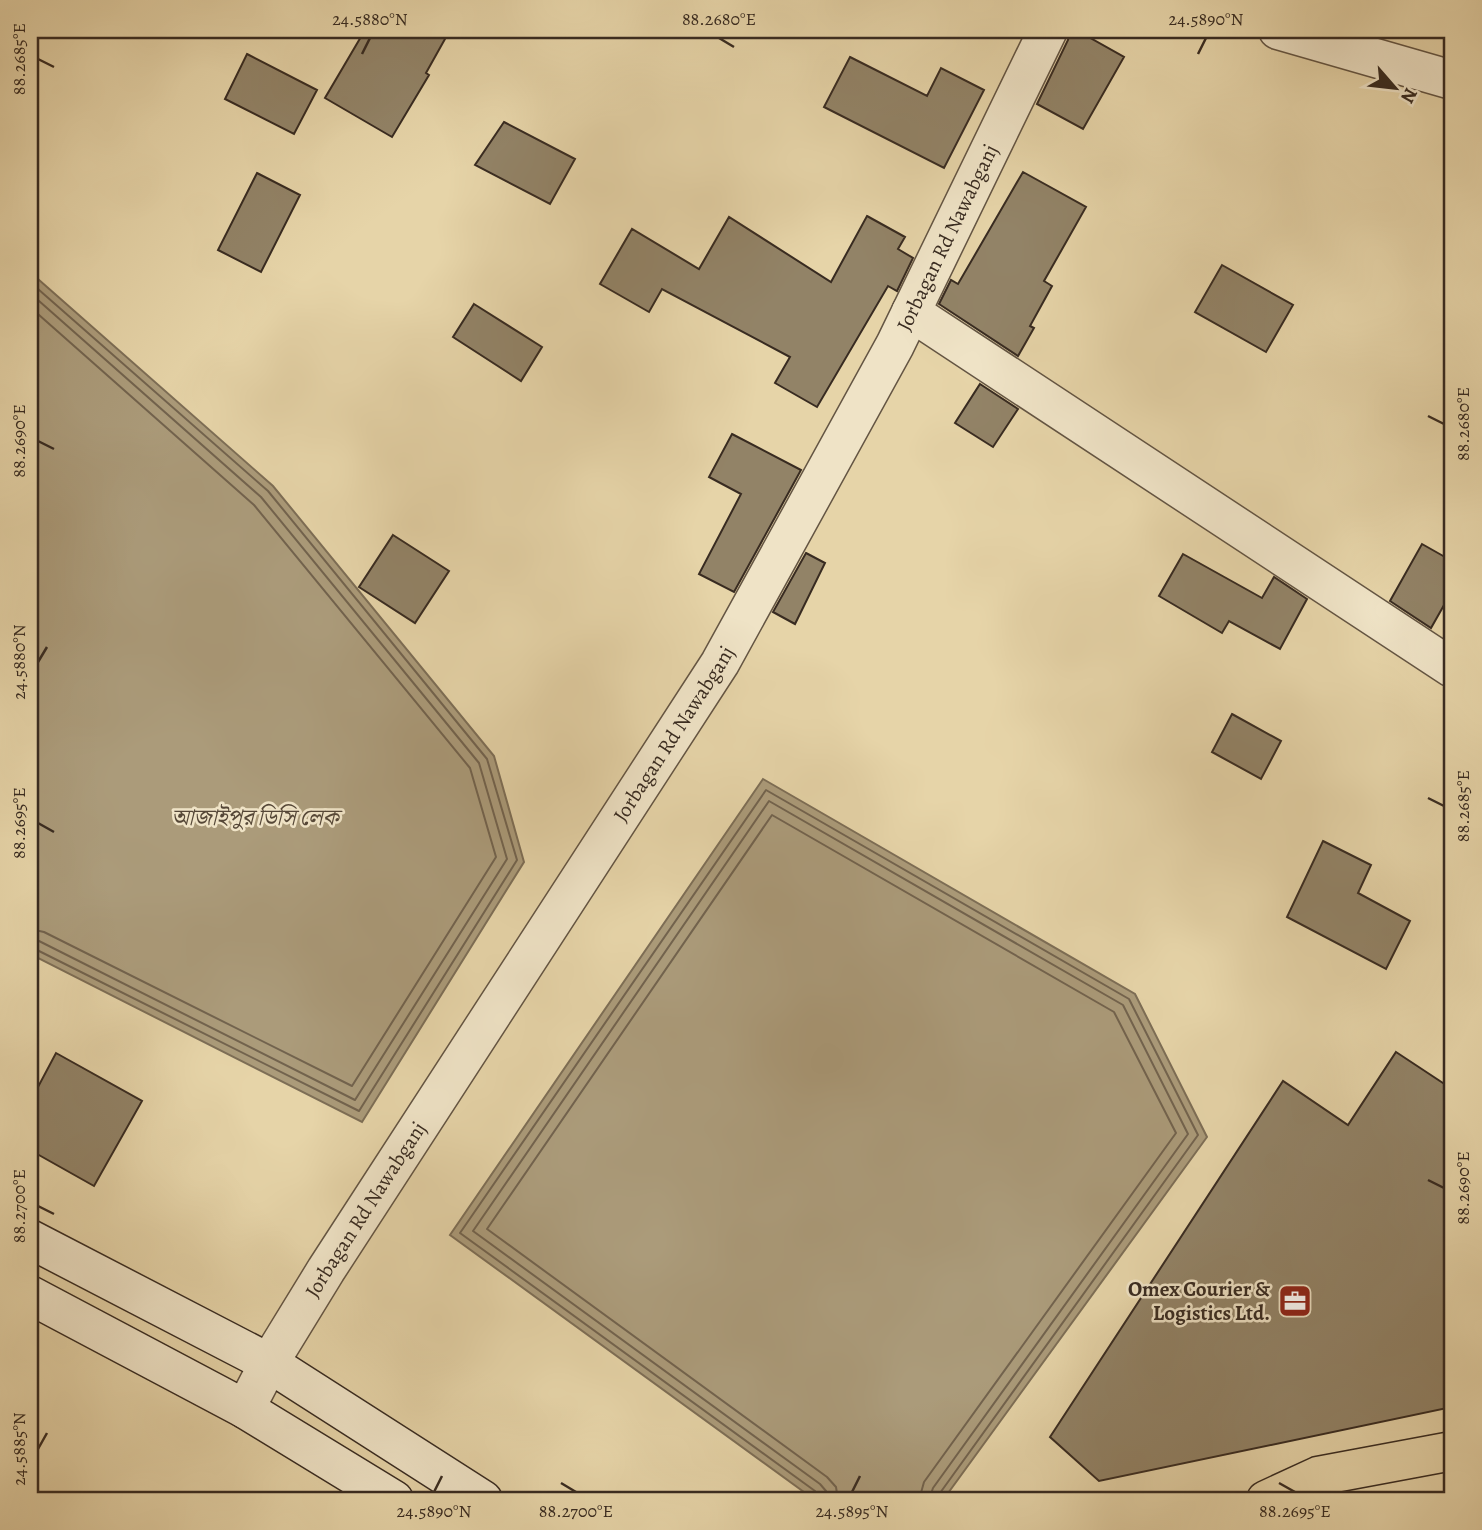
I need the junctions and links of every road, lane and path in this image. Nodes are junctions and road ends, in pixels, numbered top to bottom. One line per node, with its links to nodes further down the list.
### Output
1 (1048, 30): 4 (street, Jorbagan Rd Nawabganj)
2 (1278, 30): 3 (street)
3 (1452, 80)
4 (911, 312): 5 (street); 8 (street, Jorbagan Rd Nawabganj)
5 (1452, 668)
6 (30, 1239): 8 (street)
7 (30, 1295): 9 (street)
8 (269, 1363): 9 (street, Jorbagan Rd Nawabganj); 12 (street)
9 (245, 1409): 11 (street)
10 (1452, 1451): 13 (highway)
11 (394, 1500)
12 (483, 1500)
13 (1266, 1500)

